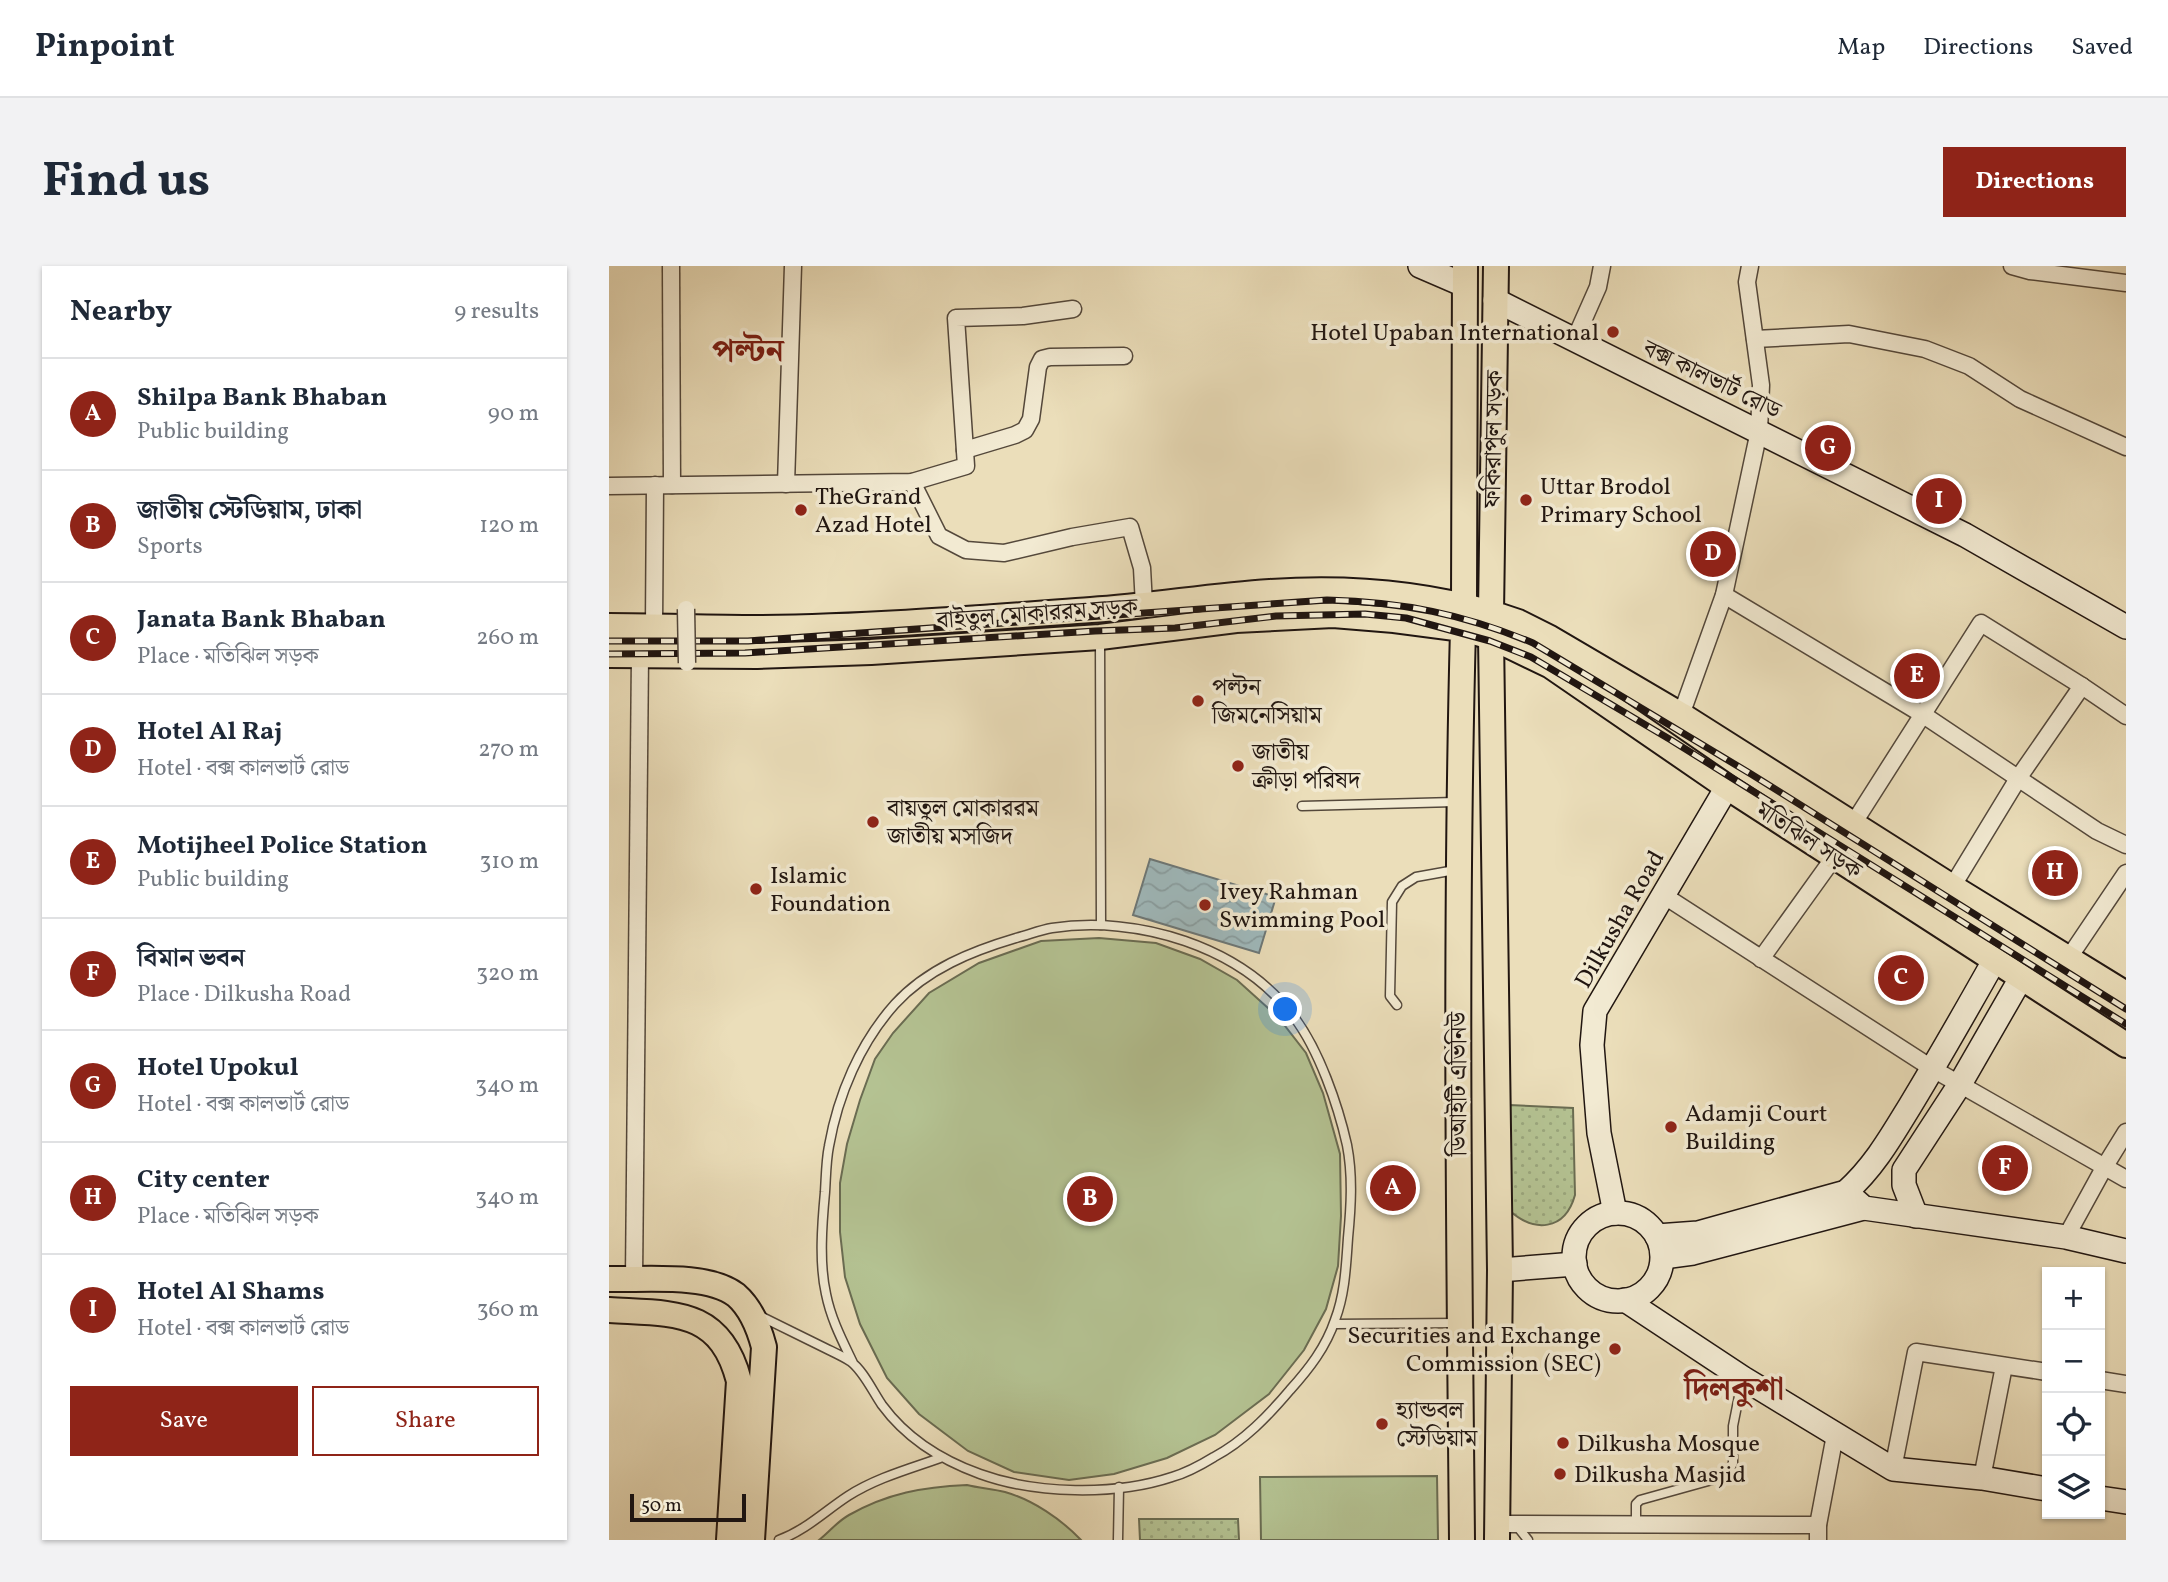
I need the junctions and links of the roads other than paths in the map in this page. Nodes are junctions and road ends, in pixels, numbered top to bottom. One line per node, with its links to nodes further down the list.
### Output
1 (671, 266): 20 (street)
2 (793, 266): 19 (street)
3 (1420, 266): 8 (street)
4 (1496, 266): 10 (main road, ফকিরাপুল সড়ক)
5 (1602, 266): 13 (street)
6 (1750, 266): 12 (street)
7 (2012, 266): 9 (street)
8 (1465, 275): 25 (main road, ফকিরাপুল সড়ক)
9 (2126, 283)
10 (1495, 300): 13 (street, বক্স কালভার্ট রোড); 26 (main road, ফকিরাপুল সড়ক)
11 (1073, 309): 17 (street)
12 (1755, 339): 15 (street); 16 (street)
13 (1575, 340): 15 (street, বক্স কালভার্ট রোড)
14 (1124, 356): 17 (street)
15 (1759, 431): 22 (street); 29 (street, বক্স কালভার্ট রোড)
16 (2126, 447)
17 (965, 450): 18 (street)
18 (912, 482): 19 (street); 23 (street)
19 (786, 484): 20 (street)
20 (663, 485): 21 (street); 28 (street)
21 (609, 486)
22 (1724, 595): 35 (street); 36 (street)
23 (1144, 605): 25 (main road, বাইতুল মোকাররম সড়ক); 28 (main road, বাইতুল মোকাররম সড়ক)
24 (686, 609): 33 (street, bridge)
25 (1463, 617): 26 (main road); 30 (main road, বাইতুল মোকাররম সড়ক); 40 (main road, ডিআইটি এভিনিউ)
26 (1491, 625): 36 (main road, মতিঝিল সড়ক); 39 (main road, মতিঝিল সড়ক); 72 (main road, ডিআইটি এভিনিউ)
27 (609, 626): 28 (main road, বাইতুল মোকাররম সড়ক)
28 (654, 626)
29 (2126, 627)
30 (1100, 637): 32 (main road, বাইতুল মোকাররম সড়ক); 49 (lane)
31 (609, 655): 32 (main road, বাইতুল মোকাররম সড়ক)
32 (640, 656): 75 (street)
33 (687, 663)
34 (2082, 686): 35 (street); 37 (street); 38 (street)
35 (1922, 714): 38 (street); 42 (street)
36 (1681, 715): 42 (main road, মতিঝিল সড়ক)
37 (2126, 716)
38 (2019, 777): 43 (street); 47 (street)
39 (1727, 787): 44 (main road, মতিঝিল সড়ক); 48 (street, Dilkusha Road)
40 (1458, 802): 41 (lane); 45 (main road, ডিআইটি এভিনিউ)
41 (1302, 806)
42 (1853, 824): 47 (main road, মতিঝিল সড়ক)
43 (2126, 845)
44 (1835, 856): 52 (street); 54 (main road, মতিঝিল সড়ক)
45 (1458, 869): 57 (lane); 73 (main road, ডিআইটি এভিনিউ)
46 (2126, 873): 53 (street)
47 (1952, 887): 50 (main road, মতিঝিল সড়ক)
48 (1663, 895): 52 (street); 66 (street, Dilkusha Road)
49 (1101, 925): 81 (lane); 82 (lane)
50 (2016, 926): 51 (main road, মতিঝিল সড়ক); 54 (main road)
51 (2041, 942): 53 (main road, মতিঝিল সড়ক); 55 (main road)
52 (1761, 959): 59 (street)
53 (2068, 959): 56 (main road, মতিঝিল সড়ক)
54 (1994, 961): 55 (main road, মতিঝিল সড়ক); 59 (street)
55 (2021, 978): 58 (main road, মতিঝিল সড়ক); 60 (street)
56 (2126, 994)
57 (1397, 1005)
58 (2126, 1045)
59 (1933, 1069): 60 (street); 64 (street)
60 (1960, 1084): 62 (street); 67 (street)
61 (2126, 1132): 62 (street)
62 (2105, 1166): 63 (street); 68 (street)
63 (2126, 1179)
64 (1846, 1192): 65 (street); 69 (street)
65 (1864, 1208): 67 (street); 69 (street)
66 (1615, 1213): 69 (street); 71 (street)
67 (1916, 1216): 68 (street)
68 (2066, 1237): 70 (street)
69 (1660, 1247): 76 (street)
70 (2126, 1251)
71 (1575, 1264): 72 (street); 76 (street)
72 (1500, 1270): 73 (main road); 79 (main road, ডিআইটি এভিনিউ)
73 (1459, 1271): 80 (main road, ডিআইটি এভিনিউ)
74 (609, 1279): 75 (main road)
75 (634, 1279): 78 (main road)
76 (1625, 1300): 85 (street)
77 (609, 1311): 101 (main road)
78 (749, 1311): 82 (lane); 102 (main road)
79 (1500, 1322): 80 (main road); 97 (main road, ডিআইটি এভিনিউ)
80 (1460, 1323): 81 (lane); 105 (main road, ডিআইটি এভিনিউ)
81 (1335, 1324): 92 (lane)
82 (853, 1363): 89 (lane)
83 (2004, 1366): 84 (street); 90 (street); 91 (street)
84 (2042, 1371)
85 (1743, 1378): 88 (street); 96 (lane)
86 (2105, 1381): 87 (street)
87 (2126, 1384)
88 (1835, 1435): 90 (street); 99 (street)
89 (940, 1458): 92 (lane); 103 (lane)
90 (1893, 1469): 91 (street)
91 (1982, 1478): 93 (street)
92 (1119, 1487): 104 (lane)
93 (2042, 1488)
94 (2105, 1499): 95 (street)
95 (2126, 1502)
96 (1636, 1524): 97 (street); 98 (street)
97 (1503, 1529): 106 (lane)
98 (1681, 1532): 100 (street)
99 (1818, 1532): 100 (street)
100 (1735, 1533)
101 (729, 1540)
102 (752, 1540)
103 (779, 1540)
104 (1118, 1540)
105 (1462, 1540)
106 (1528, 1540)

